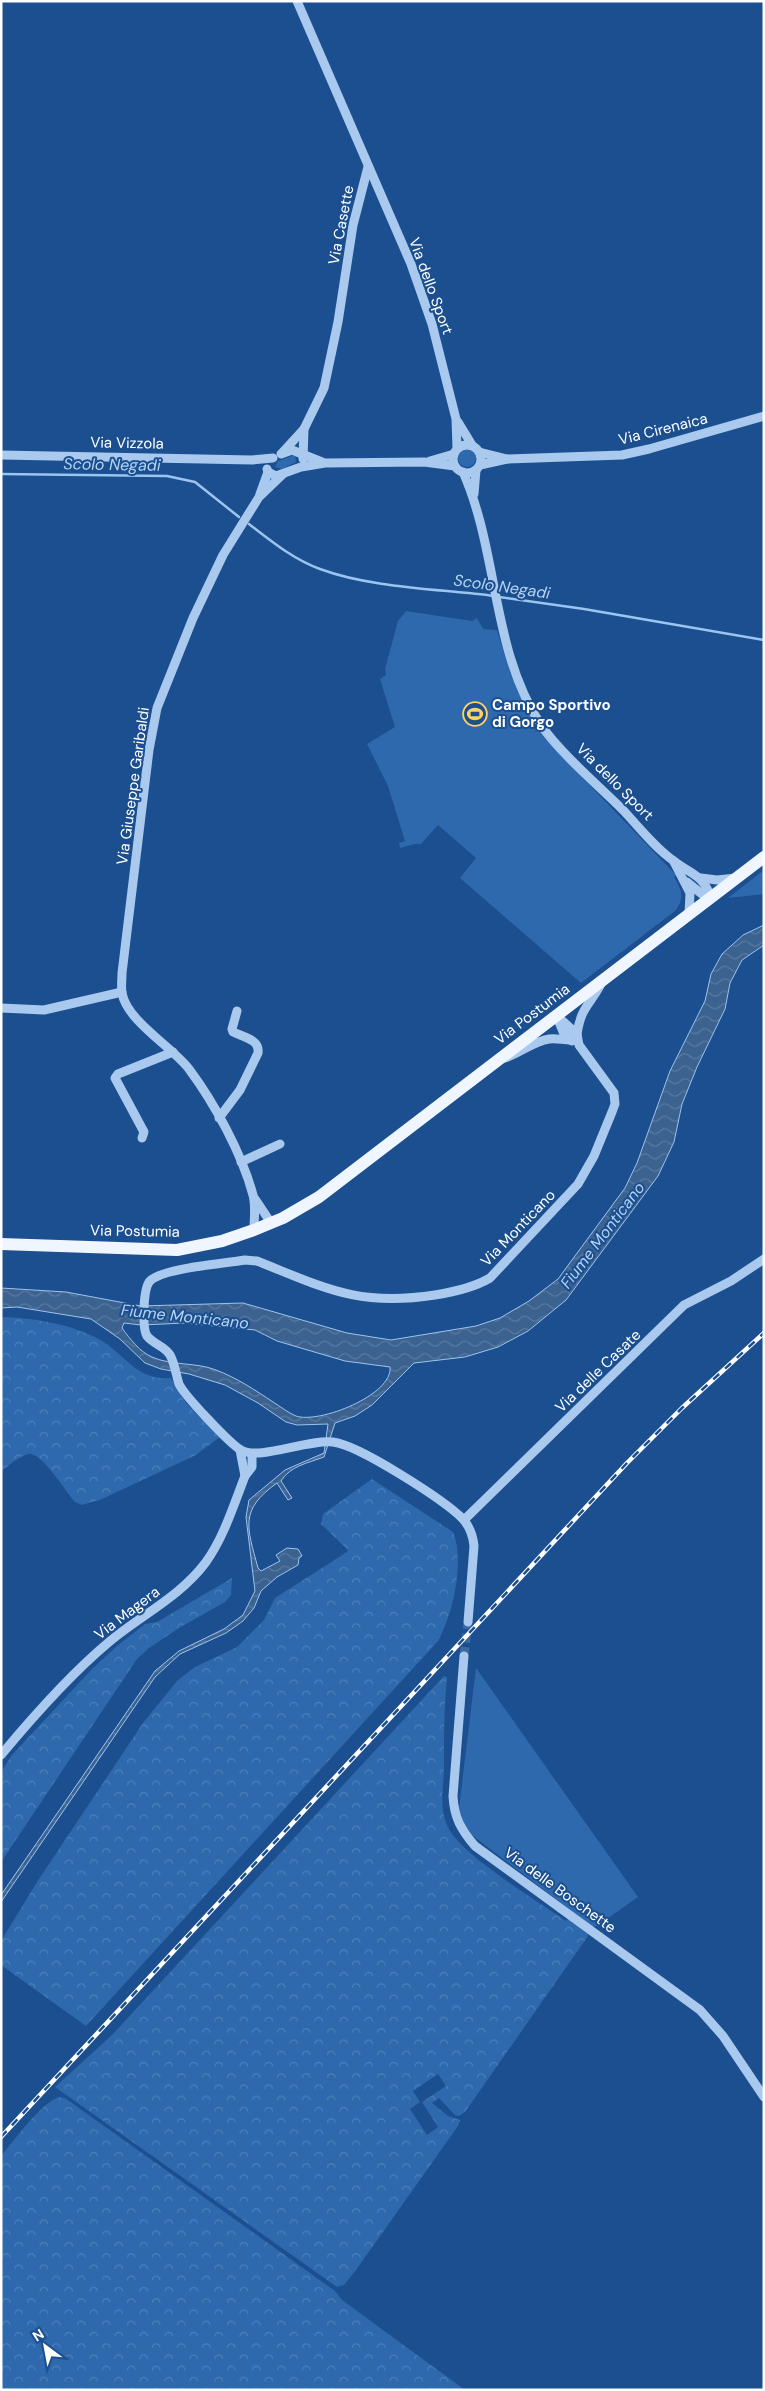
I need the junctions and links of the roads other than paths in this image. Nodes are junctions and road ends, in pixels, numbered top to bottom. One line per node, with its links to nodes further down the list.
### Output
1 (297, 1): 2 (street)
2 (368, 167): 4 (street, Via dello Sport); 5 (street, Via Casette)
3 (764, 416): 12 (street, Via Cirenaica)
4 (456, 419): 6 (street, Via dello Sport); 7 (street, Via dello Sport)
5 (304, 429): 8 (street, Via Casette); 10 (street)
6 (476, 448): 7 (street); 12 (street, Via Cirenaica); 18 (street)
7 (455, 451): 14 (street); 16 (street)
8 (282, 453): 10 (street); 11 (street, Via Casette)
9 (1, 455): 13 (street, Via Vizzola)
10 (304, 456): 15 (street); 17 (street)
11 (273, 458): 13 (street, Via Vizzola); 19 (street)
12 (507, 459): 18 (street, Via Cirenaica)
13 (252, 460): 19 (street, Via Vizzola)
14 (424, 462): 15 (street); 16 (street)
15 (325, 463): 17 (street)
16 (455, 466): 20 (street)
17 (301, 467): 21 (street)
18 (478, 467): 20 (street); 23 (street, Via dello Sport)
19 (267, 470): 21 (street); 22 (street)
20 (463, 472): 23 (street, Via dello Sport)
21 (283, 474): 22 (street)
22 (259, 497): 32 (street, Via Giuseppe Garibaldi)
23 (474, 497): 25 (street, Via dello Sport)
24 (764, 856): 27 (main road, Via Postumia)
25 (674, 862): 26 (street, Via dello Sport); 28 (street)
26 (701, 878): 27 (street); 29 (street)
27 (736, 878): 29 (main road, Via Postumia)
28 (685, 880): 29 (street); 30 (street)
29 (709, 898): 30 (main road, Via Postumia)
30 (689, 914): 31 (main road, Via Postumia)
31 (603, 980): 35 (main road, Via Postumia); 36 (street)
32 (122, 992): 33 (street); 39 (street, Via Giuseppe Garibaldi)
33 (1, 1008)
34 (237, 1011): 41 (street)
35 (557, 1016): 36 (street); 37 (street); 40 (main road, Via Postumia)
36 (577, 1034): 38 (street, Via Monticano)
37 (570, 1040): 38 (street); 40 (street)
38 (579, 1045): 49 (street, Via Monticano)
39 (173, 1052): 41 (street, Via Giuseppe Garibaldi); 42 (street)
40 (498, 1061): 46 (main road, Via Postumia)
41 (219, 1118): 44 (street, Via Giuseppe Garibaldi)
42 (142, 1138)
43 (280, 1144): 44 (street)
44 (241, 1162): 45 (street, Via Giuseppe Garibaldi)
45 (254, 1197): 46 (street, Via Giuseppe Garibaldi); 46 (street, Via Giuseppe Garibaldi)
46 (263, 1226): 47 (main road, Via Postumia)
47 (1, 1244)
48 (764, 1259): 54 (street, Via delle Casate)
49 (240, 1450): 51 (street); 53 (street)
50 (267, 1452): 51 (street); 52 (street, Via Magera); 54 (street)
51 (252, 1454): 52 (street)
52 (252, 1467): 53 (street, Via Magera)
53 (245, 1476): 57 (street, Via Magera)
54 (464, 1520): 55 (street)
55 (468, 1622)
56 (464, 1656): 58 (street, Via delle Boschette)
57 (1, 1755)
58 (764, 2097)

